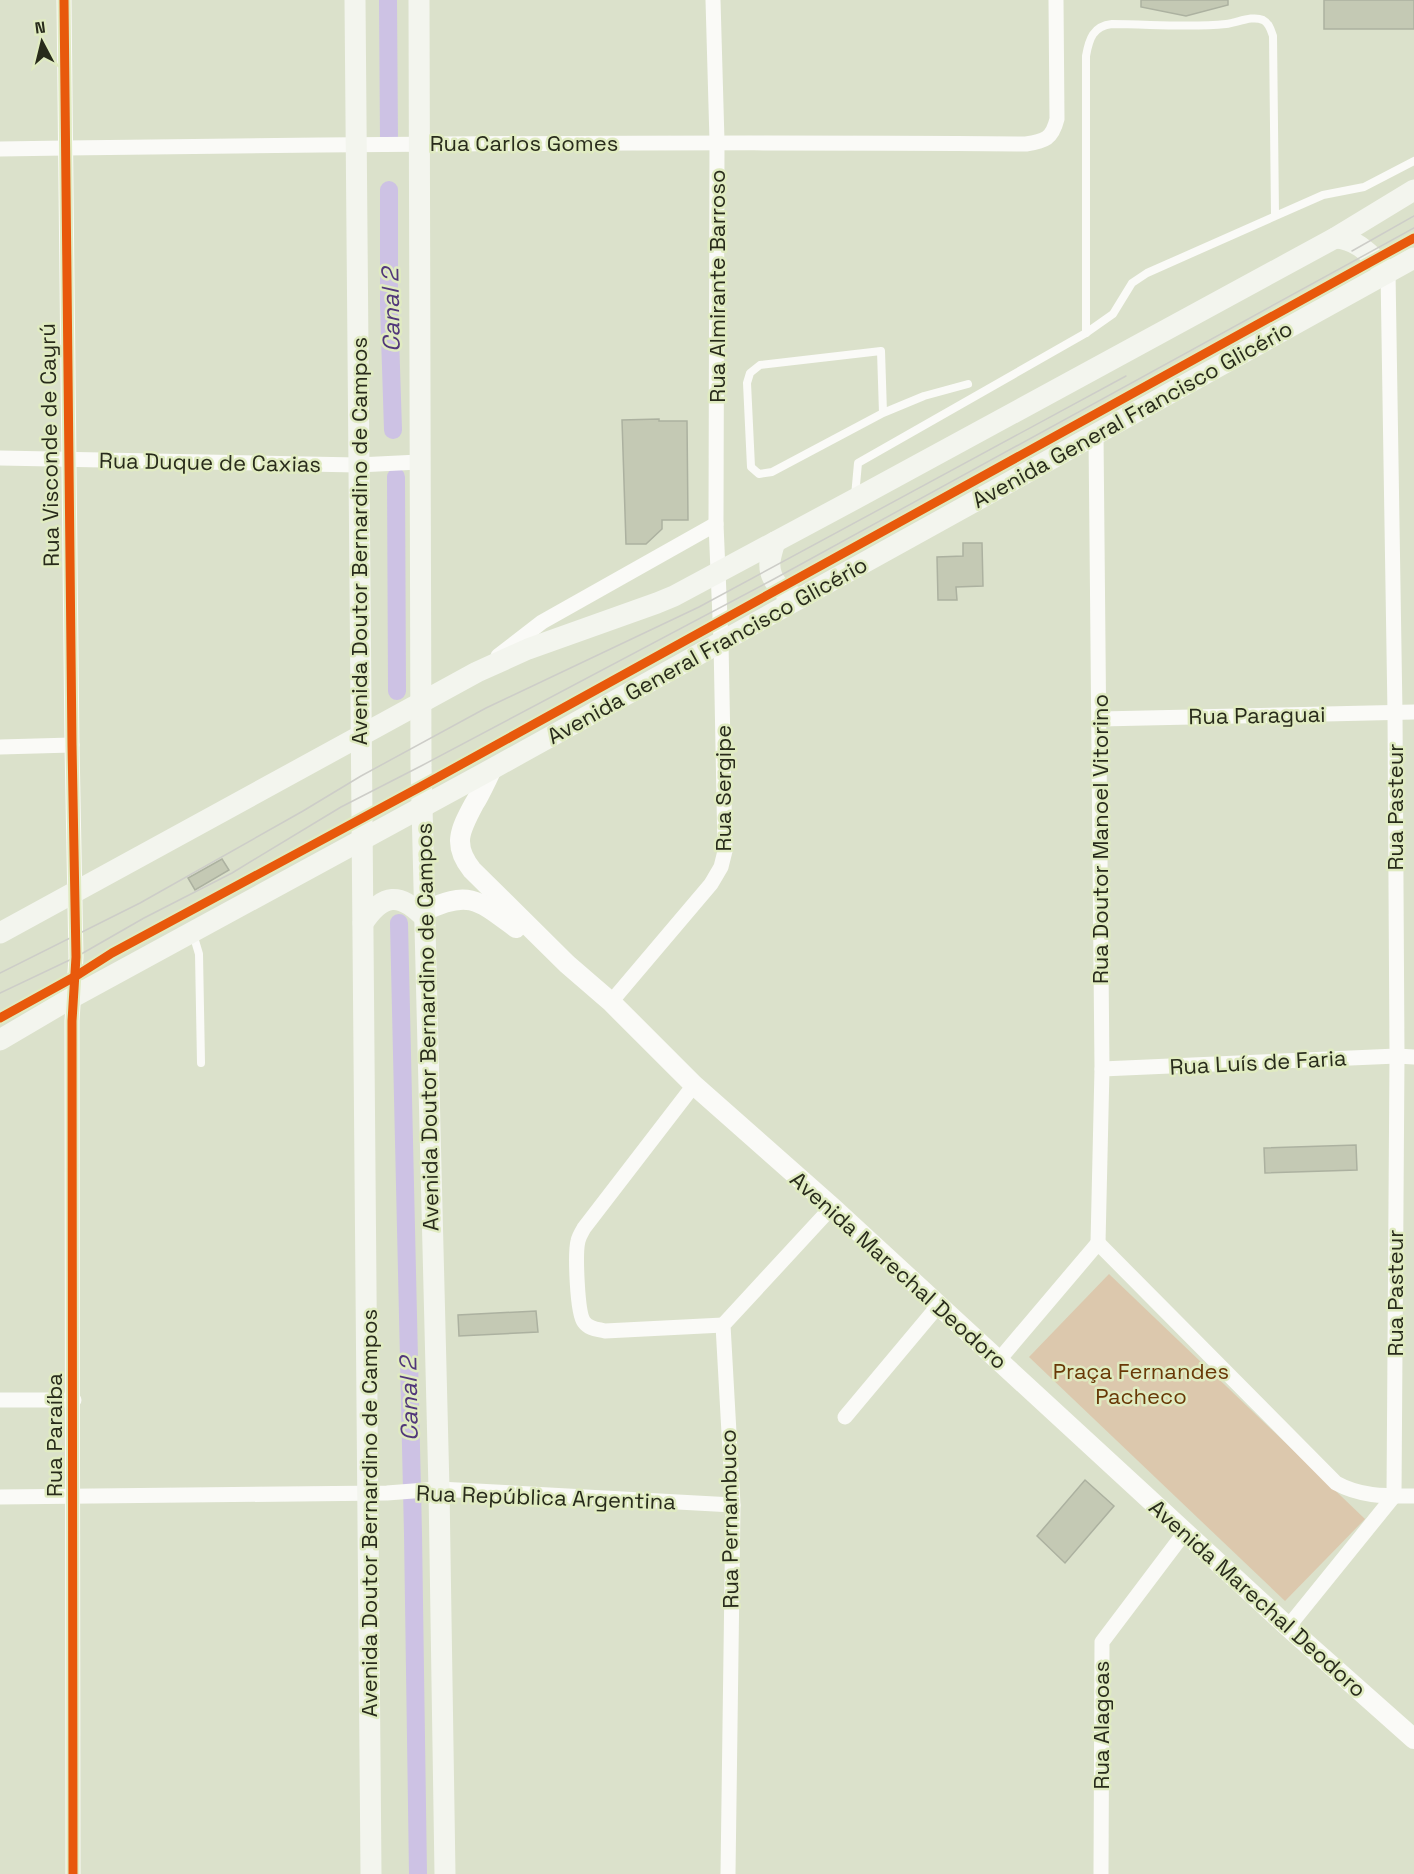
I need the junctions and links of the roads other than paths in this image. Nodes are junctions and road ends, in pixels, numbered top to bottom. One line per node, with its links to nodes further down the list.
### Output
1 (64, 0): 9 (street, Rua Visconde de Cayrú)
2 (355, 0): 8 (main road, Avenida Doutor Bernardino de Campos)
3 (419, 0): 7 (main road, Avenida Doutor Bernardino de Campos)
4 (713, 0): 6 (street, Rua Almirante Barroso)
5 (1056, 0): 6 (street, Rua Carlos Gomes)
6 (717, 141): 7 (street, Rua Carlos Gomes); 26 (street, Rua Almirante Barroso)
7 (420, 143): 8 (street, Rua Carlos Gomes); 23 (main road, Avenida Doutor Bernardino de Campos)
8 (356, 144): 9 (street, Rua Carlos Gomes); 24 (main road, Avenida Doutor Bernardino de Campos)
9 (65, 148): 10 (street, Rua Carlos Gomes); 22 (street, Rua Visconde de Cayrú)
10 (0, 149)
11 (1414, 161): 13 (lane)
12 (1414, 190): 14 (main road)
13 (1275, 215): 17 (lane); 17 (lane)
14 (1335, 238): 16 (main road); 25 (main road)
15 (1414, 258): 16 (main road, Avenida General Francisco Glicério)
16 (1388, 272): 20 (main road, Avenida General Francisco Glicério); 34 (street, Rua Pasteur)
17 (1086, 333): 25 (lane)
18 (968, 384): 19 (lane)
19 (883, 413): 19 (lane)
20 (1096, 434): 29 (main road, Avenida General Francisco Glicério); 35 (street, Rua Doutor Manoel Vitorino)
21 (0, 458): 22 (street, Rua Duque de Caxias)
22 (69, 459): 24 (street, Rua Duque de Caxias); 37 (street, Rua Visconde de Cayrú)
23 (420, 462): 24 (street, Rua Duque de Caxias); 32 (main road, Avenida Doutor Bernardino de Campos)
24 (358, 465): 36 (main road, Avenida Doutor Bernardino de Campos)
25 (855, 500): 27 (main road)
26 (716, 524): 28 (street, Rua Almirante Barroso); 31 (street)
27 (775, 542): 28 (main road); 29 (main road)
28 (718, 572): 30 (street, Rua Sergipe); 31 (main road)
29 (801, 598): 30 (main road, Avenida General Francisco Glicério)
30 (721, 642): 39 (main road, Avenida General Francisco Glicério); 49 (street, Rua Sergipe)
31 (477, 672): 32 (main road)
32 (421, 704): 36 (main road); 40 (main road, Avenida Doutor Bernardino de Campos)
33 (1414, 712): 34 (street, Rua Paraguai)
34 (1395, 713): 35 (street, Rua Paraguai); 51 (street, Rua Pasteur)
35 (1100, 719): 54 (street, Rua Doutor Manoel Vitorino)
36 (361, 737): 41 (main road, Avenida Doutor Bernardino de Campos); 42 (main road)
37 (72, 745): 38 (street); 42 (street, Rua Visconde de Cayrú)
38 (0, 747)
39 (492, 770): 40 (main road, Avenida General Francisco Glicério); 47 (street, Avenida Marechal Deodoro)
40 (422, 806): 41 (main road, Avenida General Francisco Glicério); 43 (main road, Avenida Doutor Bernardino de Campos)
41 (362, 840): 44 (main road, Avenida Doutor Bernardino de Campos); 45 (main road, Avenida General Francisco Glicério)
42 (75, 890): 46 (main road); 48 (street, Rua Paraíba)
43 (425, 915): 44 (main road); 47 (street); 64 (main road, Avenida Doutor Bernardino de Campos)
44 (363, 923): 65 (main road, Avenida Doutor Bernardino de Campos)
45 (192, 932): 48 (main road, Avenida General Francisco Glicério); 53 (lane)
46 (0, 933)
47 (567, 964): 49 (street, Avenida Marechal Deodoro)
48 (73, 997): 50 (main road, Avenida General Francisco Glicério); 62 (street, Rua Paraíba)
49 (611, 1002): 55 (street, Avenida Marechal Deodoro)
50 (0, 1040)
51 (1397, 1056): 52 (street, Rua Luís de Faria); 54 (street, Rua Luís de Faria); 66 (street, Rua Pasteur)
52 (1414, 1056)
53 (201, 1062)
54 (1102, 1069): 57 (street, Rua Doutor Manoel Vitorino)
55 (694, 1085): 56 (street, Avenida Marechal Deodoro); 59 (street)
56 (832, 1207): 58 (street, Avenida Marechal Deodoro); 59 (street)
57 (1098, 1243): 60 (street); 66 (street)
58 (938, 1306): 60 (street, Avenida Marechal Deodoro); 63 (street)
59 (723, 1325): 70 (street, Rua Pernambuco)
60 (998, 1361): 71 (street, Avenida Marechal Deodoro)
61 (0, 1400): 62 (street)
62 (74, 1400): 69 (street, Rua Paraíba)
63 (845, 1417)
64 (429, 1490): 65 (street, Rua República Argentina); 70 (street, Rua República Argentina); 76 (main road, Avenida Doutor Bernardino de Campos)
65 (378, 1493): 69 (street, Rua República Argentina); 75 (main road, Avenida Doutor Bernardino de Campos)
66 (1394, 1496): 67 (street); 72 (street)
67 (1414, 1496)
68 (0, 1497): 69 (street, Rua República Argentina)
69 (74, 1497): 74 (street, Rua Paraíba)
70 (733, 1505): 77 (street, Rua Pernambuco)
71 (1185, 1532): 72 (street, Avenida Marechal Deodoro); 78 (street, Rua Alagoas)
72 (1288, 1627): 73 (street, Avenida Marechal Deodoro)
73 (1414, 1739)
74 (73, 1874)
75 (371, 1874)
76 (445, 1874)
77 (728, 1874)
78 (1101, 1874)

